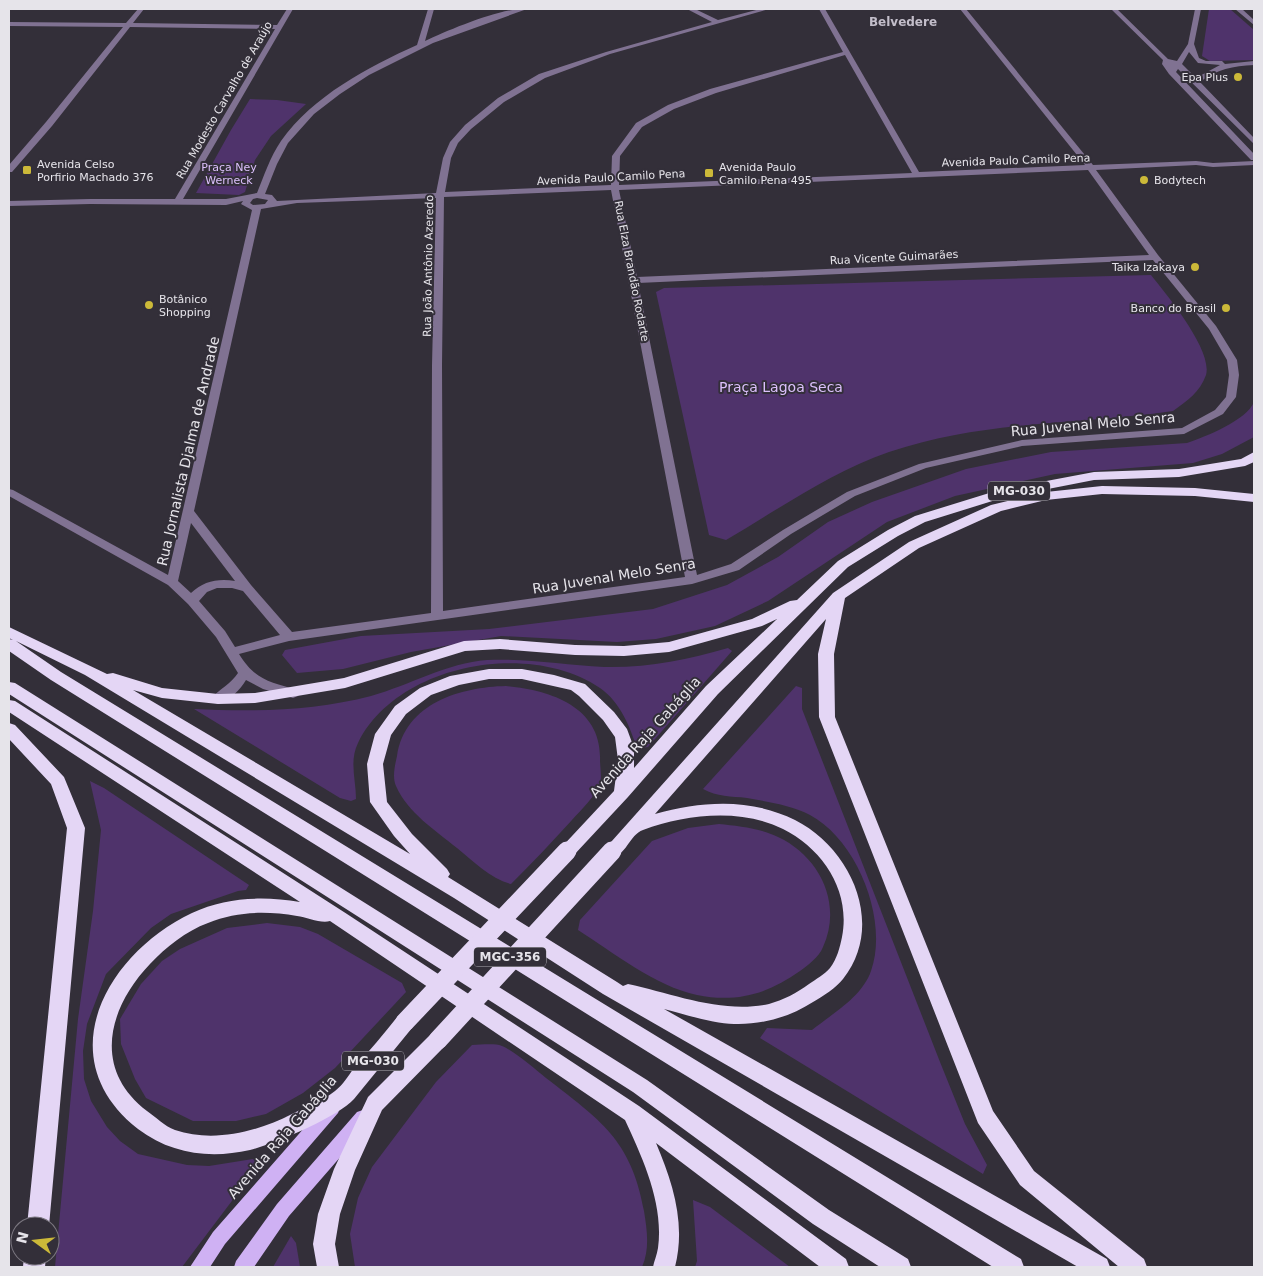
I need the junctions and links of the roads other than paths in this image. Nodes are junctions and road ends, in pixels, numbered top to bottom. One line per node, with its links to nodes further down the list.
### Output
1 (141, 9): 15 (street)
2 (290, 9): 16 (street, Rua Modesto Carvalho de Araújo)
3 (432, 9): 18 (street)
4 (524, 9): 18 (street)
5 (690, 9): 12 (street)
6 (766, 9): 12 (street, Rua João Antônio Azeredo)
7 (822, 9): 19 (street)
8 (963, 9): 29 (street, Rua Juvenal Melo Senra)
9 (1114, 9): 20 (street)
10 (1198, 9): 17 (street)
11 (1238, 9): 13 (street)
12 (717, 22): 34 (street, Rua João Antônio Azeredo)
13 (1254, 23)
14 (9, 24): 15 (street)
15 (128, 25): 16 (street); 27 (street)
16 (279, 27): 38 (street, Rua Modesto Carvalho de Araújo)
17 (1192, 44): 21 (street); 22 (street)
18 (420, 46): 35 (street)
19 (846, 53): 31 (street); 33 (street, Rua Elza Brandão Rodarte)
20 (1166, 60): 21 (street); 24 (street)
21 (1177, 63): 24 (street); 25 (street)
22 (1236, 63): 23 (street); 25 (street)
23 (1254, 63)
24 (1172, 72): 28 (street)
25 (1196, 82): 26 (street)
26 (1254, 142)
27 (20, 158): 30 (street); 32 (street)
28 (1254, 158): 29 (street, Avenida Paulo Camilo Pena)
29 (1091, 168): 31 (street, Avenida Paulo Camilo Pena); 42 (street, Rua Juvenal Melo Senra)
30 (9, 170)
31 (917, 175): 33 (street, Avenida Paulo Camilo Pena)
32 (9, 179)
33 (615, 188): 34 (street, Avenida Paulo Camilo Pena); 43 (street, Rua Elza Brandão Rodarte)
34 (440, 195): 39 (street, Avenida Paulo Camilo Pena); 54 (street, Rua João Antônio Azeredo)
35 (260, 196): 39 (street); 41 (street)
36 (9, 198): 37 (street)
37 (43, 202): 38 (street); 40 (street)
38 (177, 202): 41 (street)
39 (271, 202): 41 (street)
40 (9, 204)
41 (251, 204): 47 (street, Rua Jornalista Djalma de Andrade)
42 (1155, 257): 43 (street, Rua Vicente Guimarães); 48 (street, Rua Juvenal Melo Senra)
43 (634, 280): 48 (street, Rua Elza Brandão Rodarte)
44 (1254, 456): 51 (highway, Avenida Raja Gabáglia / MG-030)
45 (9, 492): 49 (street)
46 (1254, 498): 52 (highway, MG-030)
47 (189, 513): 49 (street, Rua Jornalista Djalma de Andrade); 50 (street)
48 (692, 580): 54 (street, Rua Juvenal Melo Senra)
49 (172, 582): 53 (street)
50 (247, 588): 53 (street); 56 (street)
51 (810, 596): 62 (highway); 66 (highway, Avenida Raja Gabáglia / MG-030)
52 (838, 596): 67 (highway, MG-030); 83 (highway)
53 (192, 601): 58 (street)
54 (437, 617): 56 (street, Rua Juvenal Melo Senra)
55 (9, 632): 59 (highway, MGC-356)
56 (289, 637): 58 (street, Rua Juvenal Melo Senra)
57 (9, 644): 81 (highway, MGC-356)
58 (232, 652): 60 (street)
59 (90, 671): 63 (highway); 68 (highway, MGC-356)
60 (244, 672): 62 (street); 63 (street)
61 (9, 687): 80 (highway, MGC-356)
62 (293, 693): 63 (highway)
63 (218, 699)
64 (9, 705): 69 (highway)
65 (9, 729): 74 (highway)
66 (622, 793): 68 (highway); 71 (highway, Avenida Raja Gabáglia / MG-030, bridge)
67 (637, 825): 70 (highway); 72 (highway, MG-030, bridge)
68 (460, 893): 70 (highway, MGC-356)
69 (341, 919): 71 (highway); 73 (highway)
70 (610, 988): 82 (highway, MGC-356)
71 (340, 1099): 75 (main road, Avenida Raja Gabáglia)
72 (375, 1104): 76 (main road); 77 (highway)
73 (632, 1113): 78 (highway); 79 (highway)
74 (39, 1216)
75 (198, 1267)
76 (243, 1267)
77 (328, 1267)
78 (664, 1267)
79 (838, 1267)
80 (900, 1267)
81 (1014, 1267)
82 (1099, 1267)
83 (1136, 1267)

